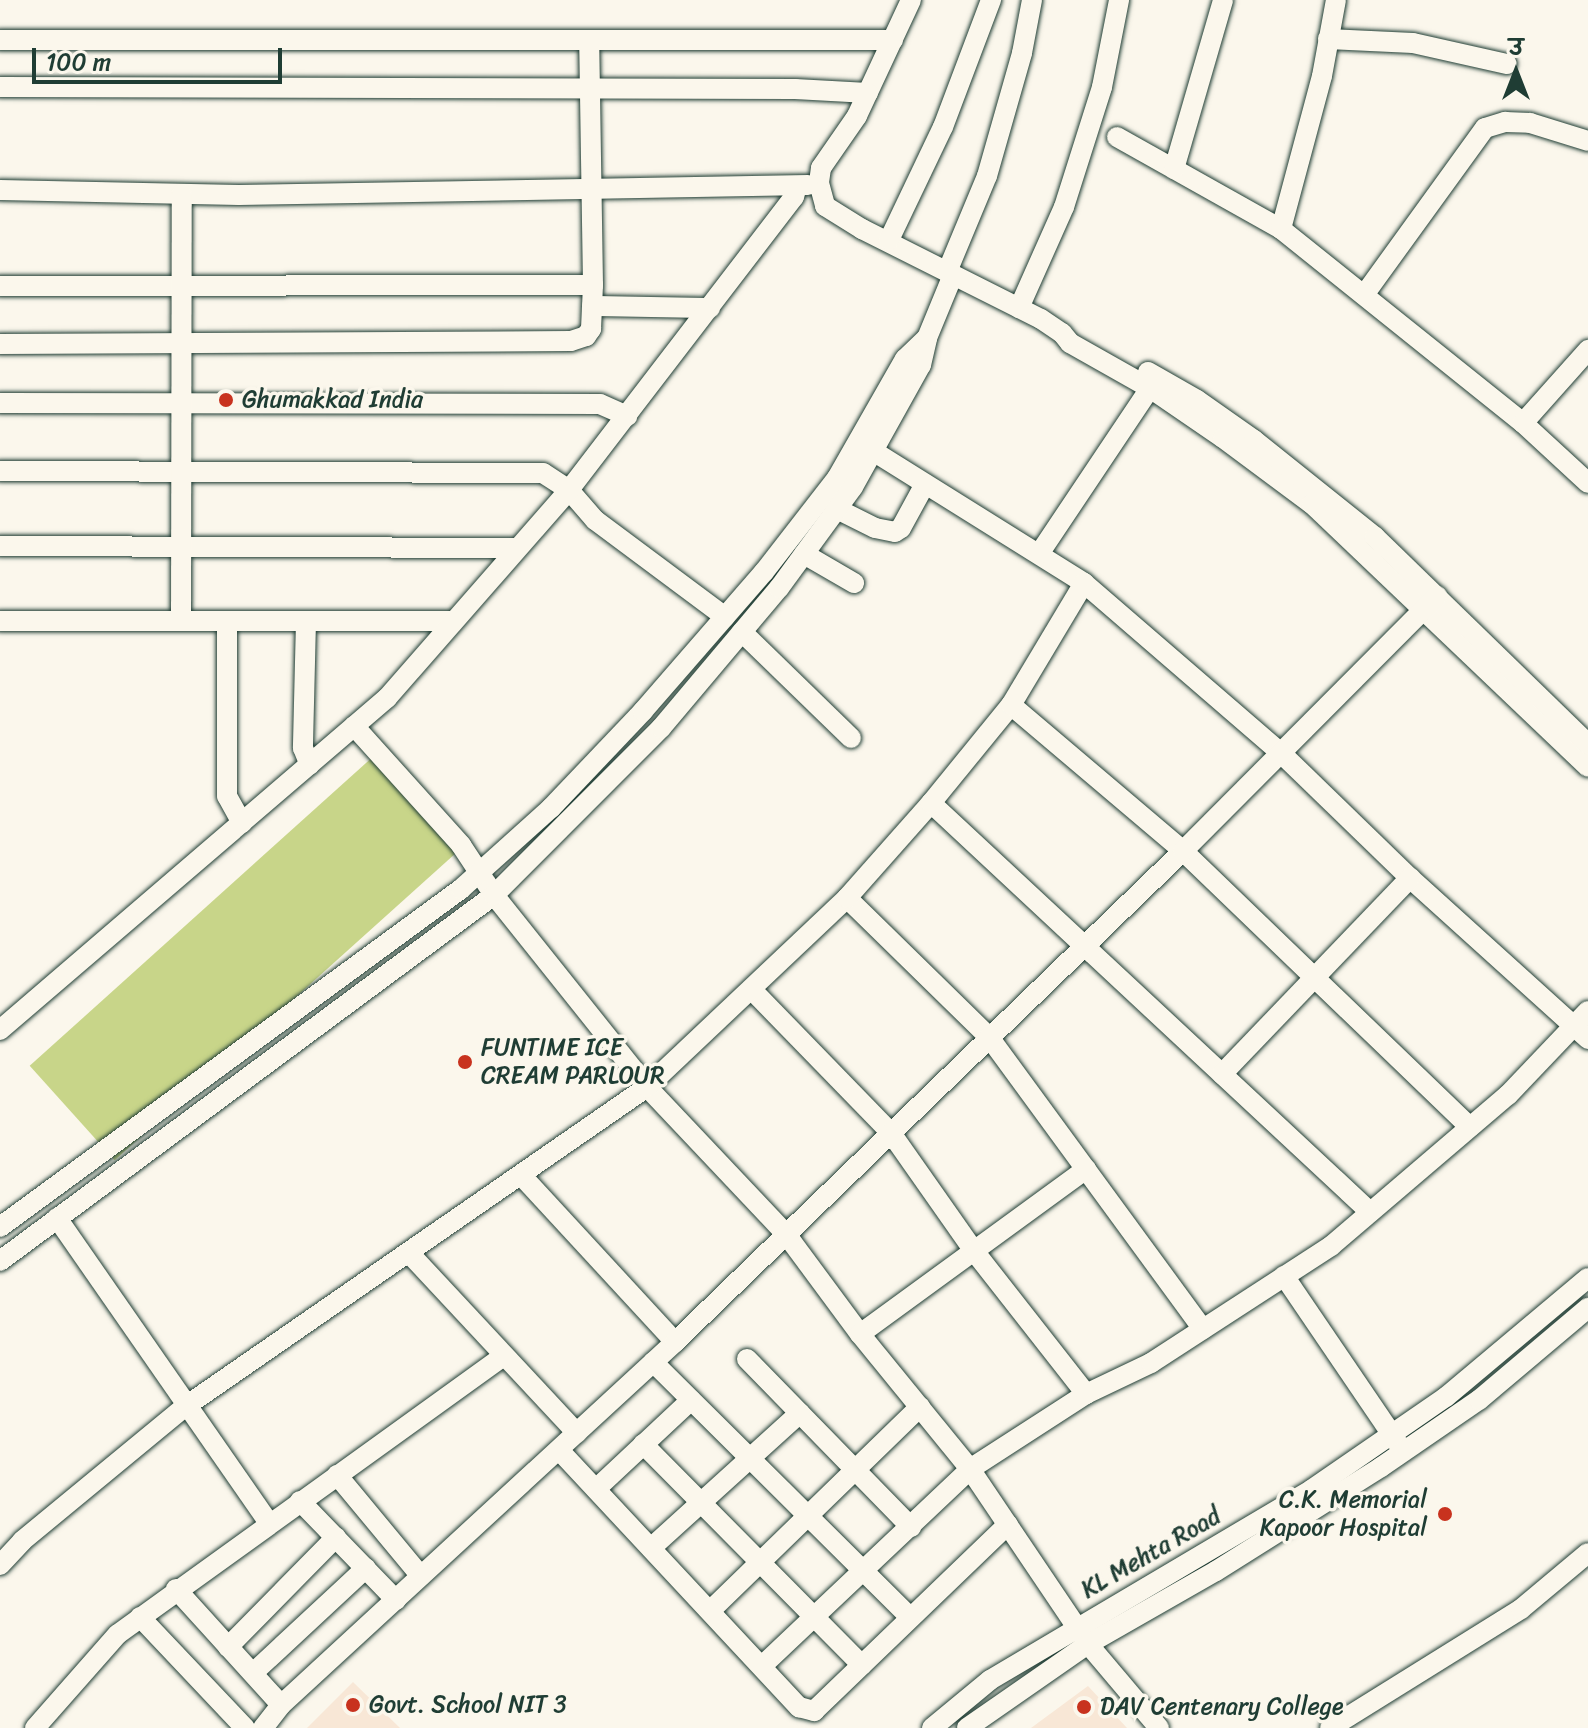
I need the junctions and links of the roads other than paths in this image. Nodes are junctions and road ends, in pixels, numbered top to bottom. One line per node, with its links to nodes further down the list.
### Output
1 (911, 0): 10 (street)
2 (991, 0): 24 (street)
3 (1032, 0): 25 (street)
4 (1119, 0): 31 (street)
5 (1223, 0): 17 (street)
6 (1336, 0): 7 (street)
7 (1328, 39): 11 (street); 23 (street)
8 (0, 40): 9 (street)
9 (589, 40): 10 (street); 13 (street)
10 (893, 40): 14 (street)
11 (1507, 64)
12 (0, 87): 13 (street)
13 (590, 88): 14 (street); 21 (street)
14 (868, 93): 18 (street)
15 (1117, 137): 17 (street)
16 (1588, 141): 28 (street)
17 (1174, 169): 23 (street)
18 (819, 183): 19 (street); 24 (street)
19 (797, 186): 21 (street); 30 (street)
20 (0, 190): 22 (street)
21 (591, 190): 22 (street); 29 (street)
22 (182, 194): 27 (street)
23 (1281, 229): 28 (street)
24 (889, 240): 25 (street)
25 (950, 273): 31 (street); 32 (street)
26 (0, 286): 27 (street)
27 (181, 286): 29 (street); 34 (street)
28 (1364, 295): 41 (street)
29 (593, 296): 30 (street); 34 (street)
30 (710, 308): 40 (street)
31 (1019, 308): 36 (street)
32 (927, 338): 42 (street); 57 (street)
33 (0, 344): 34 (street)
34 (181, 344): 39 (street)
35 (1587, 353): 41 (street)
36 (1131, 370): 37 (street); 56 (street)
37 (1150, 388): 53 (street); 56 (street)
38 (0, 403): 39 (street)
39 (181, 405): 40 (street); 44 (street)
40 (627, 416): 47 (street)
41 (1523, 423): 45 (street)
42 (873, 451): 46 (street); 48 (street)
43 (0, 471): 44 (street)
44 (181, 472): 47 (street); 50 (street)
45 (1588, 483)
46 (925, 484): 48 (street); 53 (street)
47 (569, 490): 51 (street); 57 (street)
48 (837, 509): 52 (street)
49 (0, 546): 50 (street)
50 (180, 547): 51 (street); 58 (street)
51 (516, 548): 62 (street)
52 (804, 554): 54 (street); 63 (street)
53 (1039, 554): 55 (street)
54 (854, 583)
55 (1084, 583): 64 (street); 68 (street)
56 (1431, 602): 67 (street); 68 (street); 70 (street)
57 (725, 617): 74 (street)
58 (181, 620): 59 (street); 60 (street)
59 (0, 621)
60 (227, 621): 61 (street); 72 (street)
61 (306, 621): 62 (street); 69 (street)
62 (453, 621): 65 (street)
63 (742, 632): 66 (street); 76 (street)
64 (1011, 705): 71 (street); 73 (street)
65 (354, 726): 69 (street); 74 (street)
66 (851, 738)
67 (1588, 744)
68 (1282, 754): 73 (street); 75 (street)
69 (310, 765): 72 (street)
70 (1588, 767)
71 (931, 803): 77 (street); 78 (street)
72 (242, 823): 82 (street)
73 (1183, 851): 78 (street); 79 (street)
74 (478, 873): 76 (street); 92 (street)
75 (1410, 878): 79 (street); 81 (street)
76 (494, 895): 85 (street); 91 (street)
77 (847, 898): 80 (street); 83 (street)
78 (1084, 946): 83 (street); 84 (street)
79 (1315, 978): 84 (street); 86 (street)
80 (753, 991): 85 (street); 87 (street)
81 (1583, 1025): 86 (street)
82 (0, 1030)
83 (989, 1037): 87 (street); 88 (street)
84 (1222, 1074): 90 (street)
85 (647, 1087): 89 (street); 93 (street)
86 (1470, 1127): 90 (street)
87 (891, 1133): 93 (street); 94 (street)
88 (1086, 1169): 94 (street); 100 (street)
89 (521, 1175): 95 (street); 102 (street)
90 (1370, 1212): 97 (street)
91 (57, 1218): 96 (street); 108 (street)
92 (0, 1227)
93 (786, 1234): 101 (street); 102 (street)
94 (974, 1251): 101 (street); 106 (street)
95 (409, 1253): 103 (street); 108 (street)
96 (0, 1261)
97 (1284, 1276): 100 (street); 112 (street)
98 (1588, 1278): 112 (street, KL Mehta Road)
99 (1588, 1308): 112 (street, KL Mehta Road)
100 (1203, 1329): 106 (street)
101 (860, 1334): 109 (street)
102 (675, 1342): 105 (street)
103 (504, 1356): 111 (street); 118 (street)
104 (747, 1359): 110 (street)
105 (653, 1362): 107 (street); 111 (street)
106 (1086, 1394): 116 (street)
107 (691, 1400): 113 (street); 115 (street)
108 (186, 1406): 123 (street); 130 (street)
109 (920, 1407): 116 (street); 117 (street)
110 (800, 1413): 115 (street); 117 (street)
111 (577, 1433): 114 (street)
112 (1398, 1443): 140 (street, KL Mehta Road)
113 (643, 1444): 119 (street); 121 (street)
114 (559, 1450): 119 (street); 133 (street)
115 (748, 1456): 121 (street); 122 (street)
116 (970, 1469): 124 (street); 125 (street)
117 (856, 1470): 122 (street); 125 (street)
118 (337, 1475): 120 (street); 133 (street)
119 (596, 1489): 127 (street)
120 (300, 1501): 123 (street); 126 (street)
121 (700, 1501): 127 (street); 129 (street)
122 (808, 1515): 129 (street); 132 (street)
123 (269, 1523): 134 (street)
124 (1008, 1524): 137 (street); 140 (street)
125 (911, 1527): 132 (street)
126 (336, 1537): 131 (street); 141 (street)
127 (651, 1548): 136 (street)
128 (1588, 1553): 152 (street)
129 (761, 1562): 136 (street); 139 (street)
130 (0, 1565)
131 (366, 1568): 135 (street); 144 (street)
132 (863, 1570): 137 (street); 139 (street)
133 (421, 1576): 135 (street)
134 (176, 1589): 138 (street); 141 (street)
135 (396, 1600): 145 (street)
136 (710, 1611): 143 (street)
137 (909, 1616): 142 (street)
138 (140, 1617): 146 (street); 147 (street)
139 (816, 1617): 142 (street); 143 (street)
140 (1082, 1636): 149 (street, KL Mehta Road); 150 (street, KL Mehta Road); 151 (street)
141 (228, 1647): 144 (street)
142 (862, 1665): 143 (street)
143 (762, 1666)
144 (253, 1673): 145 (street)
145 (281, 1705): 148 (street)
146 (35, 1728)
147 (245, 1728)
148 (263, 1728)
149 (932, 1728)
150 (967, 1728)
151 (1159, 1728)
152 (1330, 1728)

